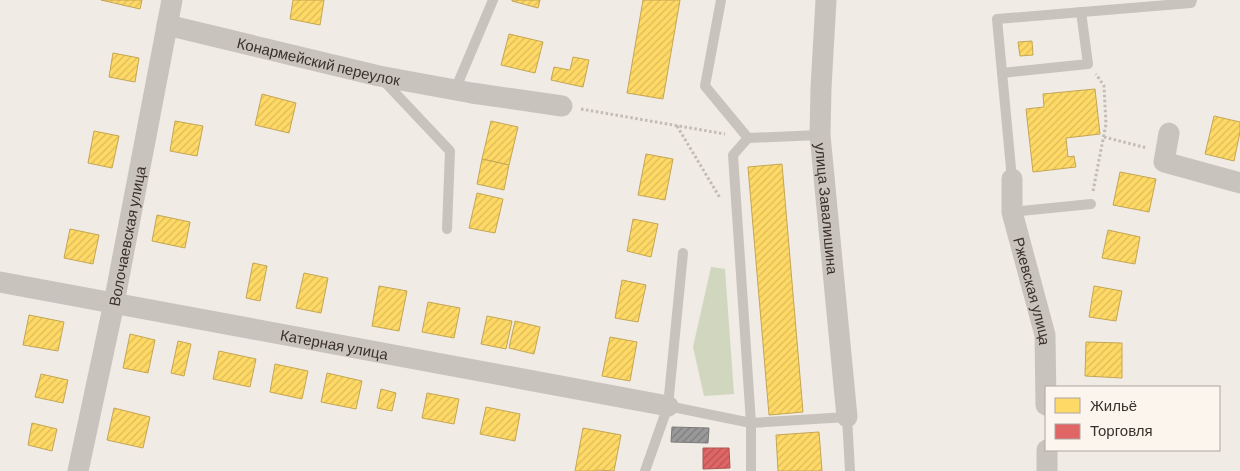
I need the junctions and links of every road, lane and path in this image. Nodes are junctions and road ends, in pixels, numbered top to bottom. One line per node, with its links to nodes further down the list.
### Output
1 (172, 0): 7 (street, Волочаевская улица)
2 (493, 0): 11 (lane)
3 (721, 0): 16 (lane)
4 (826, 0): 14 (street, улица Завалишина)
5 (1192, 0): 6 (lane)
6 (1081, 12): 8 (lane); 9 (lane)
7 (168, 25): 10 (street, Конармейский переулок); 26 (street, Волочаевская улица)
8 (1088, 64): 9 (lane); 15 (path)
9 (1002, 72): 18 (lane)
10 (378, 76): 11 (street, Конармейский переулок); 23 (lane)
11 (464, 91): 12 (street, Конармейский переулок)
12 (562, 106): 13 (path)
13 (677, 126): 16 (path); 22 (path)
14 (820, 135): 16 (lane); 29 (street, улица Завалишина)
15 (1104, 137): 17 (path); 20 (path)
16 (748, 138): 22 (lane)
17 (1167, 143): 19 (street)
18 (1012, 179): 21 (street, Ржевская улица)
19 (1240, 183)
20 (1091, 204): 21 (lane)
21 (1012, 212): 27 (street, Ржевская улица)
22 (738, 228): 30 (lane)
23 (447, 229)
24 (683, 253): 28 (lane)
25 (0, 282): 26 (street, Катерная улица)
26 (114, 303): 28 (street, Катерная улица); 32 (street, Волочаевская улица)
27 (1046, 386)
28 (668, 406): 30 (lane); 33 (lane)
29 (847, 417): 30 (lane); 35 (lane)
30 (751, 423): 34 (lane)
31 (1047, 451): 36 (street)
32 (78, 471)
33 (645, 471)
34 (751, 471)
35 (850, 471)
36 (1047, 471)

